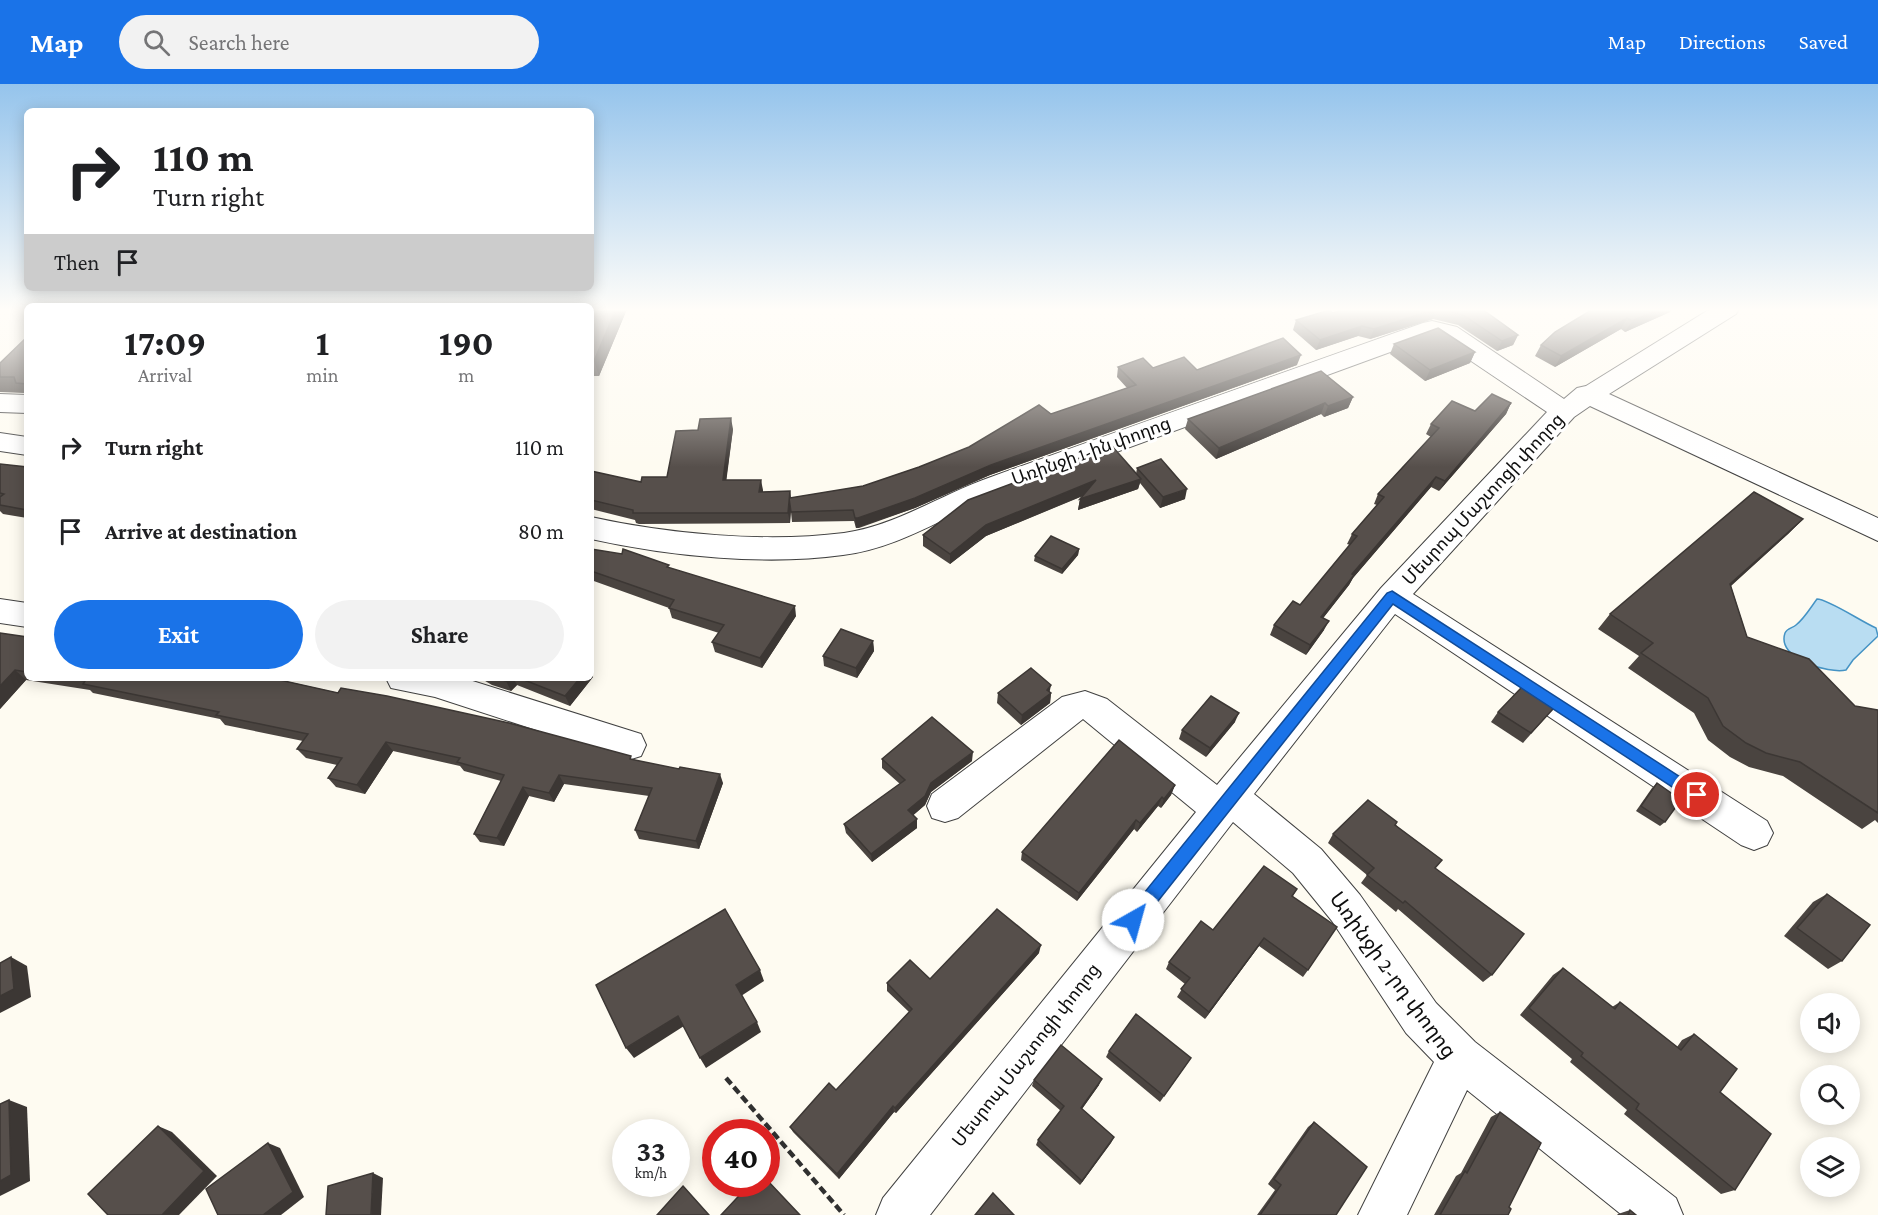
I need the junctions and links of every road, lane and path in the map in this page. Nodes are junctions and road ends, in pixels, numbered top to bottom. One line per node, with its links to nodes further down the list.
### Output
1 (1339, 362): 7 (street, Առինջի 1-ին փողոց)
2 (1501, 362): 5 (street, Առինջի 1-ին փողոց)
3 (1642, 362): 5 (street, Մեսրոպ Մաշտոցի փողոց)
4 (0, 403): 6 (street)
5 (1575, 403): 8 (street, Առինջի 1-ին փողոց); 9 (street, Մեսրոպ Մաշտոցի փողոց)
6 (24, 404)
7 (594, 529)
8 (1878, 530)
9 (1392, 596): 14 (street, Մեսրոպ Մաշտոցի փողոց); 16 (street)
10 (0, 610): 11 (street)
11 (24, 614)
12 (422, 681): 13 (street)
13 (628, 745)
14 (1225, 803): 15 (street, Առինջի 2-րդ փողոց); 17 (street, Առինջի 2-րդ փողոց); 20 (street, Մեսրոպ Մաշտոցի փողոց)
15 (945, 806)
16 (1754, 833)
17 (1460, 1058): 21 (street, Առինջի 2-րդ փողոց); 22 (street)
18 (726, 1078): 19 (path)
19 (844, 1215)
20 (900, 1215)
21 (1382, 1215)
22 (1659, 1215)

